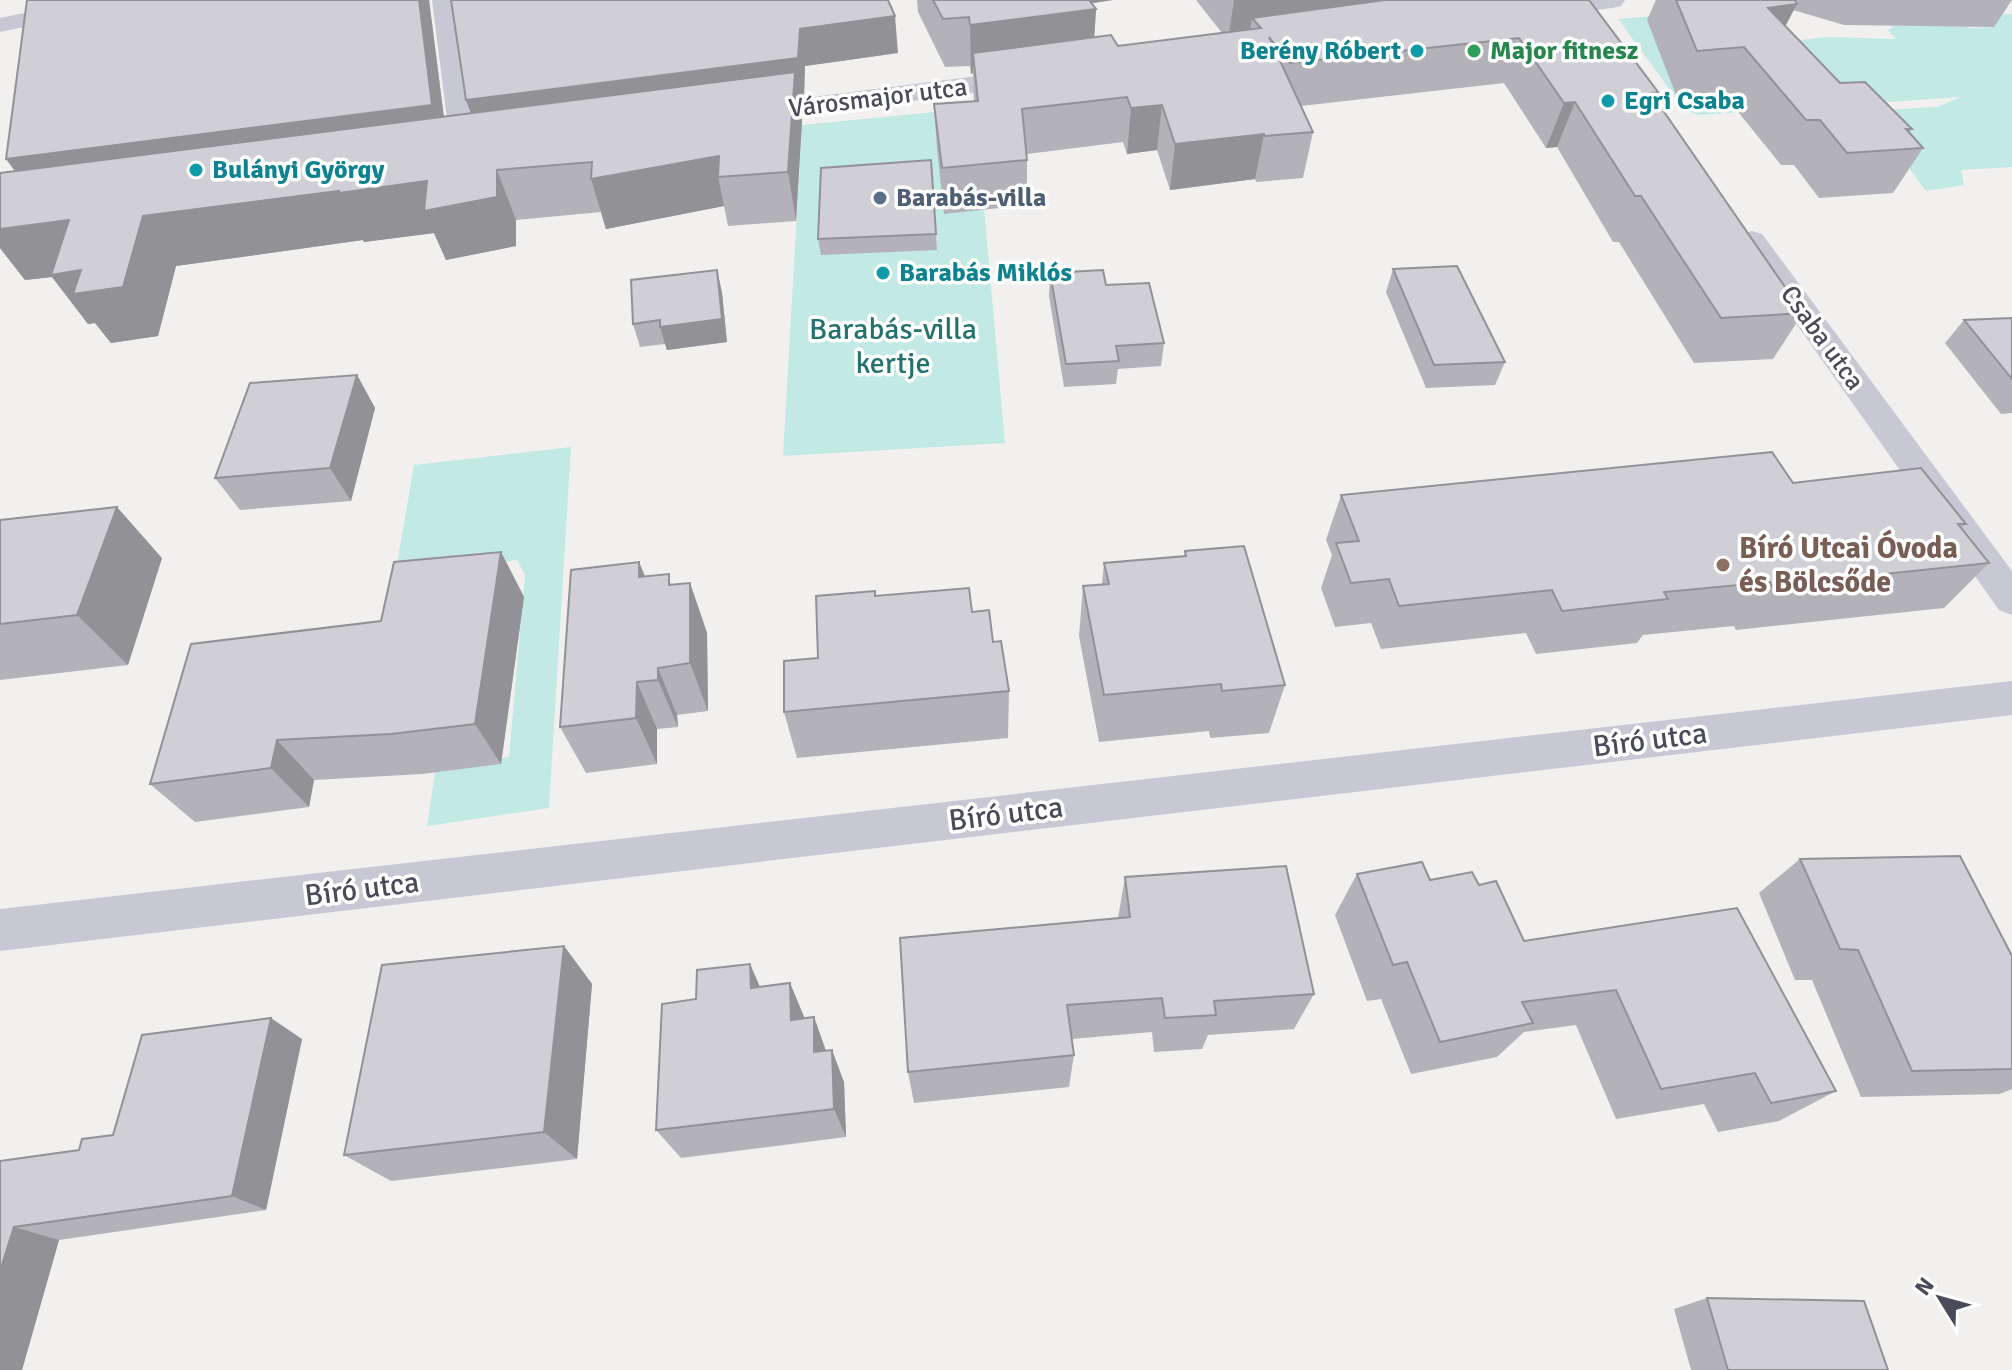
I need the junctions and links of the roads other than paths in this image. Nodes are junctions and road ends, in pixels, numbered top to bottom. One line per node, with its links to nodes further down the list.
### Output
1 (122, 0): 6 (street)
2 (444, 0): 10 (street)
3 (1612, 0): 4 (street)
4 (1576, 2): 5 (street); 7 (street)
5 (1505, 15)
6 (0, 25)
7 (1599, 30)
8 (1050, 75): 9 (street, Városmajor utca)
9 (715, 119)
10 (479, 148): 11 (street)
11 (434, 154)
12 (1737, 220): 13 (street, Csaba utca)
13 (2012, 600)
14 (2012, 698): 15 (street, Bíró utca)
15 (0, 930)

